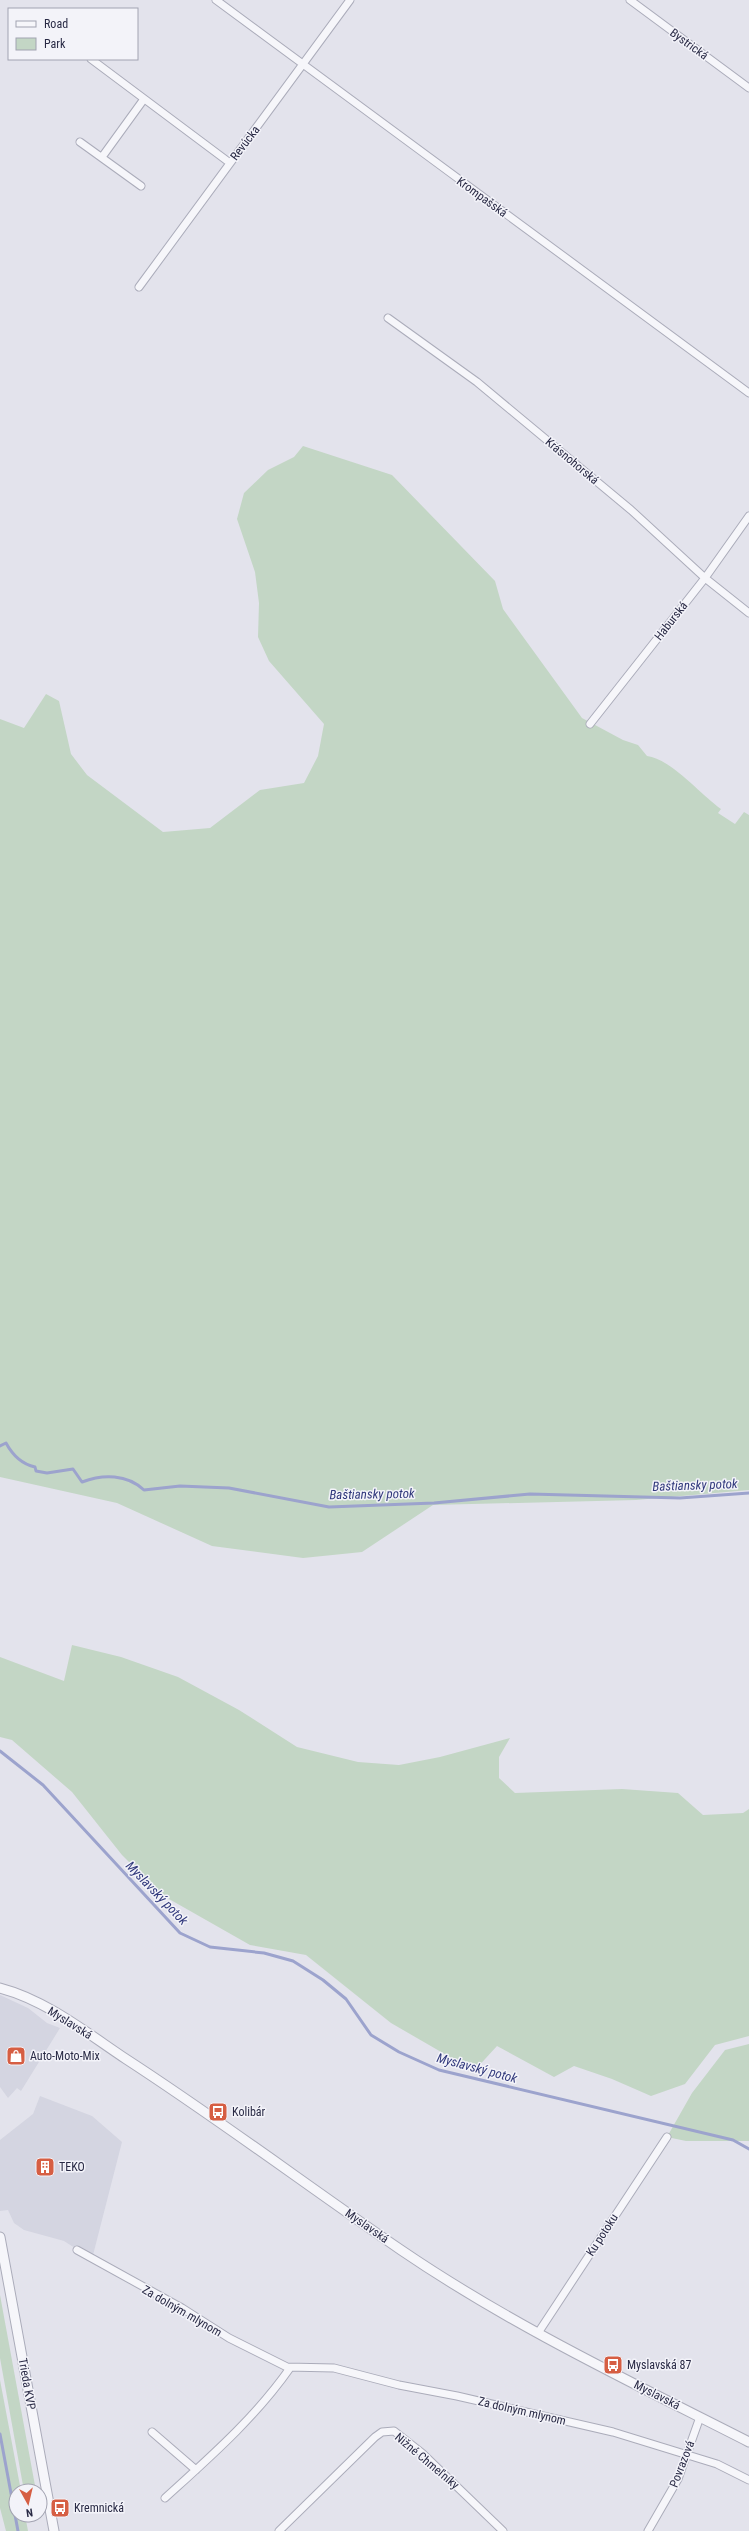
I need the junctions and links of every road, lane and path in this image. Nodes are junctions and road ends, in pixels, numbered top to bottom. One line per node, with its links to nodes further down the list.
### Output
1 (216, 0): 5 (street, Krompašská)
2 (350, 0): 5 (street, Revúcka)
3 (630, 0): 6 (street, Bystrická)
4 (92, 60): 7 (street)
5 (303, 65): 10 (street, Revúcka); 14 (street, Krompašská)
6 (749, 88)
7 (144, 99): 9 (street); 10 (street)
8 (80, 142): 9 (street)
9 (102, 157): 11 (street)
10 (230, 163): 12 (street, Revúcka)
11 (141, 186)
12 (139, 287)
13 (388, 318): 16 (street, Krásnohorská)
14 (749, 393)
15 (749, 516): 16 (street, Haburská)
16 (705, 578): 17 (street, Krásnohorská); 18 (street, Haburská)
17 (749, 613)
18 (590, 724)
19 (0, 1988): 23 (street, Myslavská)
20 (667, 2137): 23 (street, Ku potoku)
21 (0, 2237): 32 (street, Trieda KVP)
22 (77, 2250): 24 (street, Za dolným mlynom)
23 (538, 2333): 25 (street, Myslavská)
24 (290, 2368): 28 (street, Za dolným mlynom); 29 (street)
25 (700, 2417): 27 (street, Myslavská); 28 (street, Povrazová)
26 (152, 2432): 29 (street)
27 (749, 2442)
28 (686, 2453): 30 (street, Za dolným mlynom); 35 (street, Povrazová)
29 (196, 2470): 31 (street)
30 (749, 2480)
31 (165, 2498)
32 (54, 2531)
33 (279, 2531): 34 (street, Nižné Chmeľníky)
34 (503, 2531)
35 (648, 2531)

